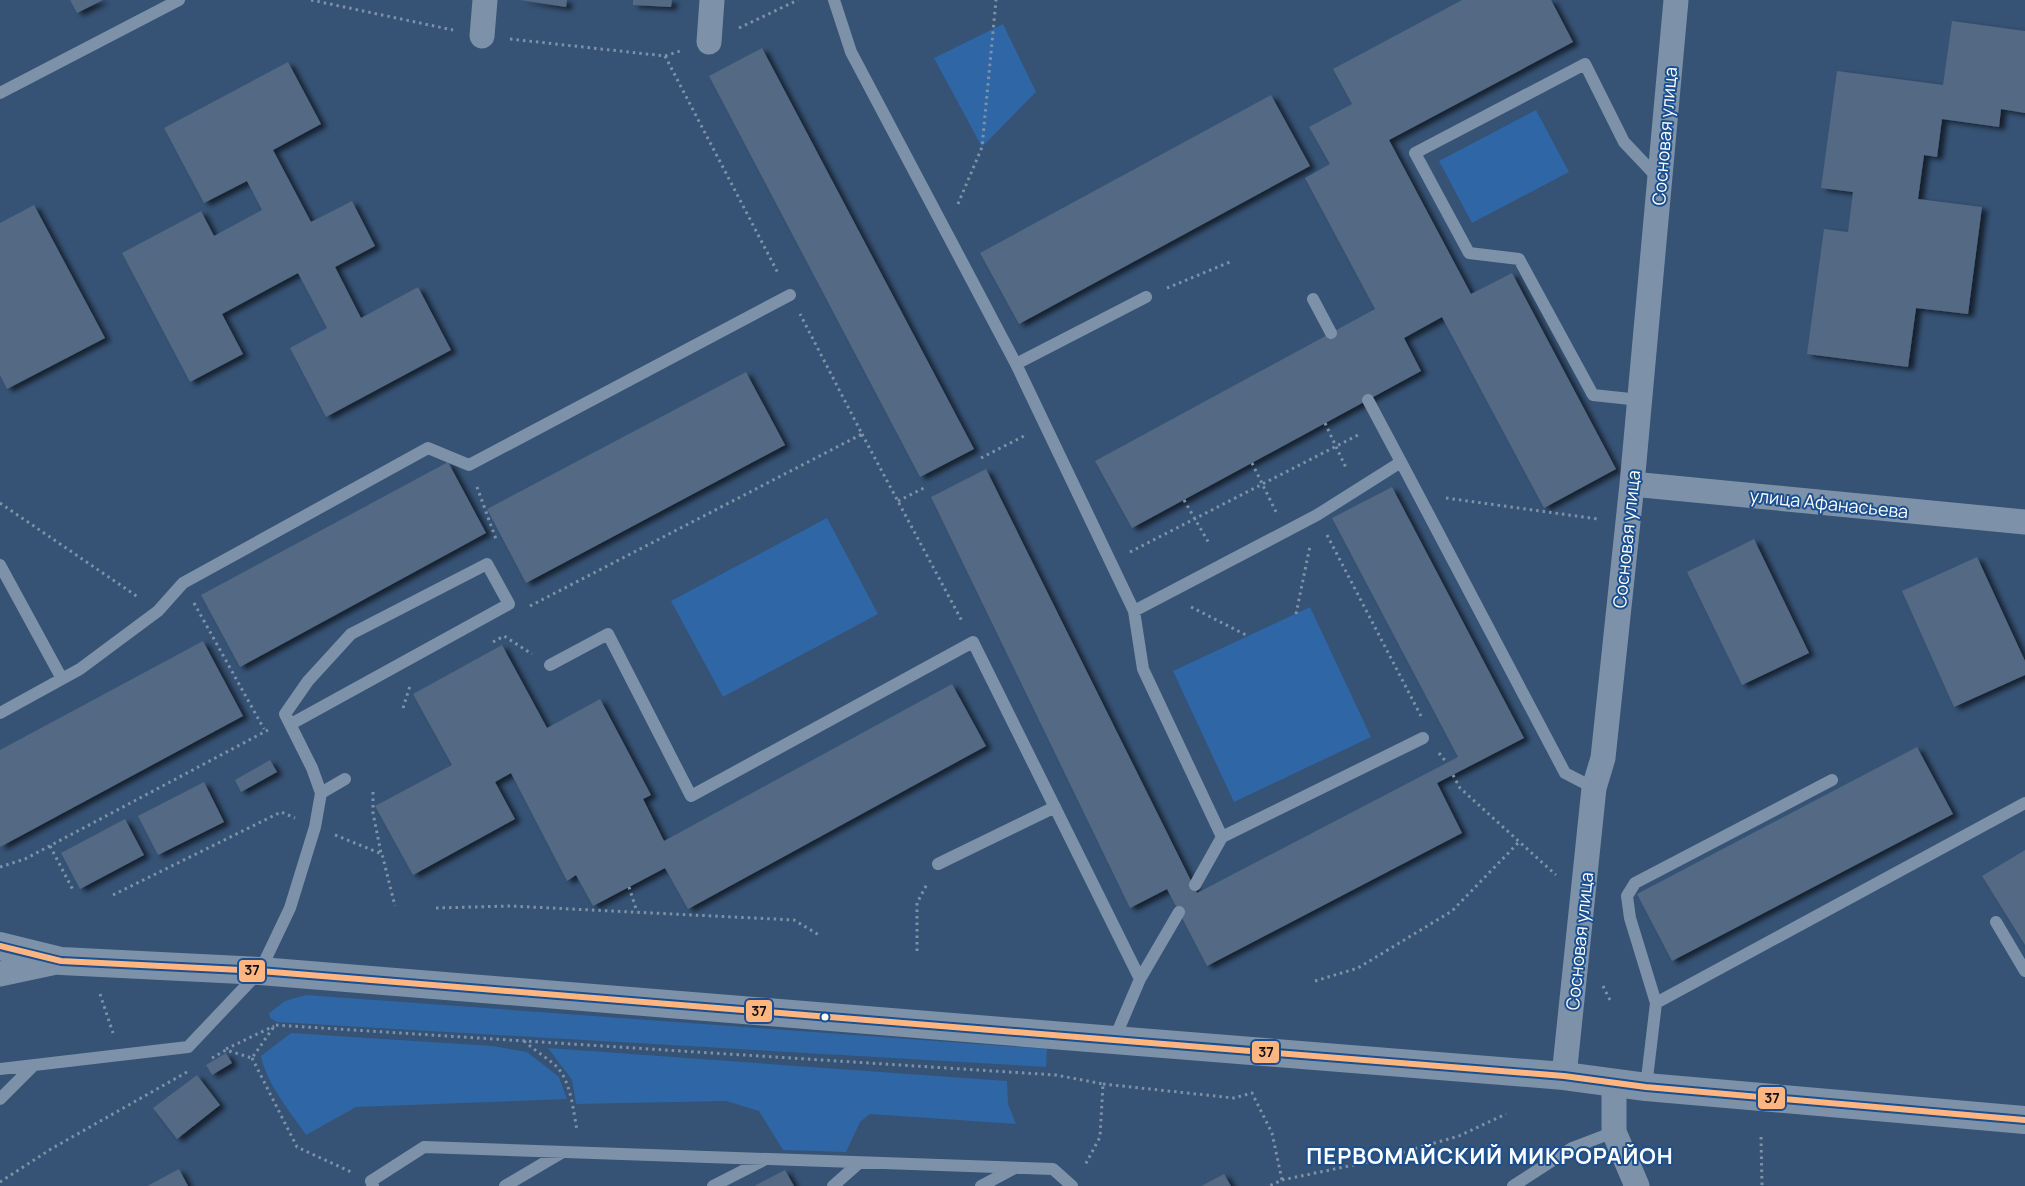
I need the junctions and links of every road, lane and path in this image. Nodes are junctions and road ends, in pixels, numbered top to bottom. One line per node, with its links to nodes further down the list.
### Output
1 (178, 0): 14 (lane)
2 (311, 0): 10 (path)
3 (339, 0): 10 (path)
4 (485, 0): 11 (street)
5 (712, 0): 12 (street)
6 (798, 0): 12 (path)
7 (834, 0): 16 (lane)
8 (996, 0): 16 (path)
9 (1676, 0): 15 (street, Сосновая улица)
10 (342, 6): 11 (path)
11 (482, 36): 13 (path)
12 (709, 42): 13 (path)
13 (665, 56): 18 (path)
14 (0, 93)
15 (1660, 180): 24 (street, Сосновая улица); 24 (lane)
16 (947, 233): 22 (lane)
17 (1230, 262): 19 (path)
18 (790, 295): 28 (path); 33 (lane)
19 (1146, 297): 22 (lane)
20 (1313, 299): 21 (lane)
21 (1331, 333)
22 (1016, 364): 27 (lane)
23 (1368, 400): 26 (lane)
24 (1640, 400): 36 (street, Сосновая улица)
25 (1326, 423): 29 (path)
26 (1380, 424): 29 (path); 31 (lane)
27 (1045, 425): 30 (path); 49 (lane)
28 (862, 434): 40 (path); 53 (path)
29 (1337, 446): 34 (path); 35 (path)
30 (981, 458)
31 (1402, 462): 38 (lane); 43 (lane)
32 (1252, 463): 35 (path)
33 (469, 465): 48 (path); 51 (lane)
34 (1347, 468)
35 (1263, 484): 42 (path); 45 (path)
36 (1632, 484): 44 (street, Сосновая улица); 46 (street, улица Афанасьева)
37 (926, 487): 40 (path)
38 (1418, 494): 44 (path); 71 (lane)
39 (1184, 500): 45 (path)
40 (898, 501): 58 (path)
41 (0, 504): 54 (path)
42 (1274, 506)
43 (1317, 514): 52 (lane); 56 (path); 67 (path)
44 (1629, 517): 71 (street, Сосновая улица)
45 (1194, 519): 47 (path); 49 (path)
46 (2025, 522)
47 (1210, 545)
48 (498, 548)
49 (1110, 562): 55 (lane)
50 (0, 565): 61 (lane)
51 (183, 583): 54 (lane); 66 (path)
52 (1168, 595): 55 (lane); 57 (path)
53 (525, 599)
54 (158, 611): 61 (lane)
55 (1134, 611): 77 (lane)
56 (1296, 614)
57 (1248, 636)
58 (973, 642): 60 (lane); 75 (lane)
59 (487, 645): 60 (path)
60 (550, 665)
61 (61, 677): 64 (lane)
62 (417, 682): 63 (path)
63 (403, 708)
64 (0, 712)
65 (288, 719): 65 (lane); 66 (path); 73 (lane)
66 (266, 732): 79 (path)
67 (1424, 738): 77 (lane)
68 (1453, 775): 78 (path)
69 (344, 779): 73 (lane)
70 (1832, 780): 103 (lane)
71 (1594, 788): 86 (street, Сосновая улица)
72 (373, 792): 80 (path)
73 (322, 793): 76 (lane)
74 (2025, 803): 103 (lane)
75 (1055, 807): 81 (lane); 100 (lane)
76 (315, 827): 80 (path); 87 (path); 97 (lane)
77 (1222, 837): 83 (lane)
78 (1519, 842): 86 (path); 101 (path)
79 (50, 846): 82 (path); 85 (path)
80 (382, 854): 88 (path)
81 (938, 864): 95 (path)
82 (0, 867)
83 (1196, 885)
84 (629, 887): 90 (path)
85 (73, 890)
86 (1584, 890): 114 (street, Сосновая улица)
87 (113, 895)
88 (395, 906)
89 (436, 908): 90 (path)
90 (637, 912): 93 (path)
91 (1179, 912): 100 (lane)
92 (1996, 922): 98 (lane)
93 (820, 935)
94 (0, 946): 96 (street)
95 (917, 951)
96 (61, 961): 97 (street); 99 (street)
97 (260, 971): 105 (street); 108 (lane)
98 (2025, 971)
99 (0, 974)
100 (1140, 979): 105 (lane)
101 (1315, 981)
102 (98, 988): 108 (path)
103 (1656, 1003): 117 (lane)
104 (275, 1025): 106 (path); 107 (path); 110 (path)
105 (1114, 1040): 114 (street)
106 (523, 1041): 116 (path); 119 (path)
107 (226, 1050): 109 (path); 110 (path)
108 (121, 1055): 111 (lane)
109 (210, 1058)
110 (252, 1058): 131 (path)
111 (34, 1065): 113 (lane); 118 (lane)
112 (194, 1067): 130 (path)
113 (0, 1069)
114 (1564, 1076): 115 (street)
115 (1614, 1083): 117 (street); 122 (street)
116 (1103, 1084): 128 (path); 129 (path)
117 (1646, 1086): 121 (street)
118 (0, 1099)
119 (572, 1104)
120 (1506, 1114): 129 (path)
121 (2025, 1120)
122 (1614, 1132): 138 (lane); 139 (street)
123 (1761, 1137): 140 (path)
124 (562, 1152): 125 (lane); 131 (lane); 132 (lane)
125 (766, 1159): 126 (lane); 133 (lane)
126 (859, 1164): 127 (lane); 134 (lane)
127 (1016, 1168): 135 (lane); 136 (lane)
128 (1083, 1170)
129 (1282, 1180): 137 (path)
130 (0, 1182)
131 (372, 1184)
132 (505, 1186)
133 (713, 1186)
134 (833, 1186)
135 (981, 1186)
136 (1072, 1186)
137 (1269, 1186)
138 (1513, 1186)
139 (1637, 1186)
140 (1762, 1186)

